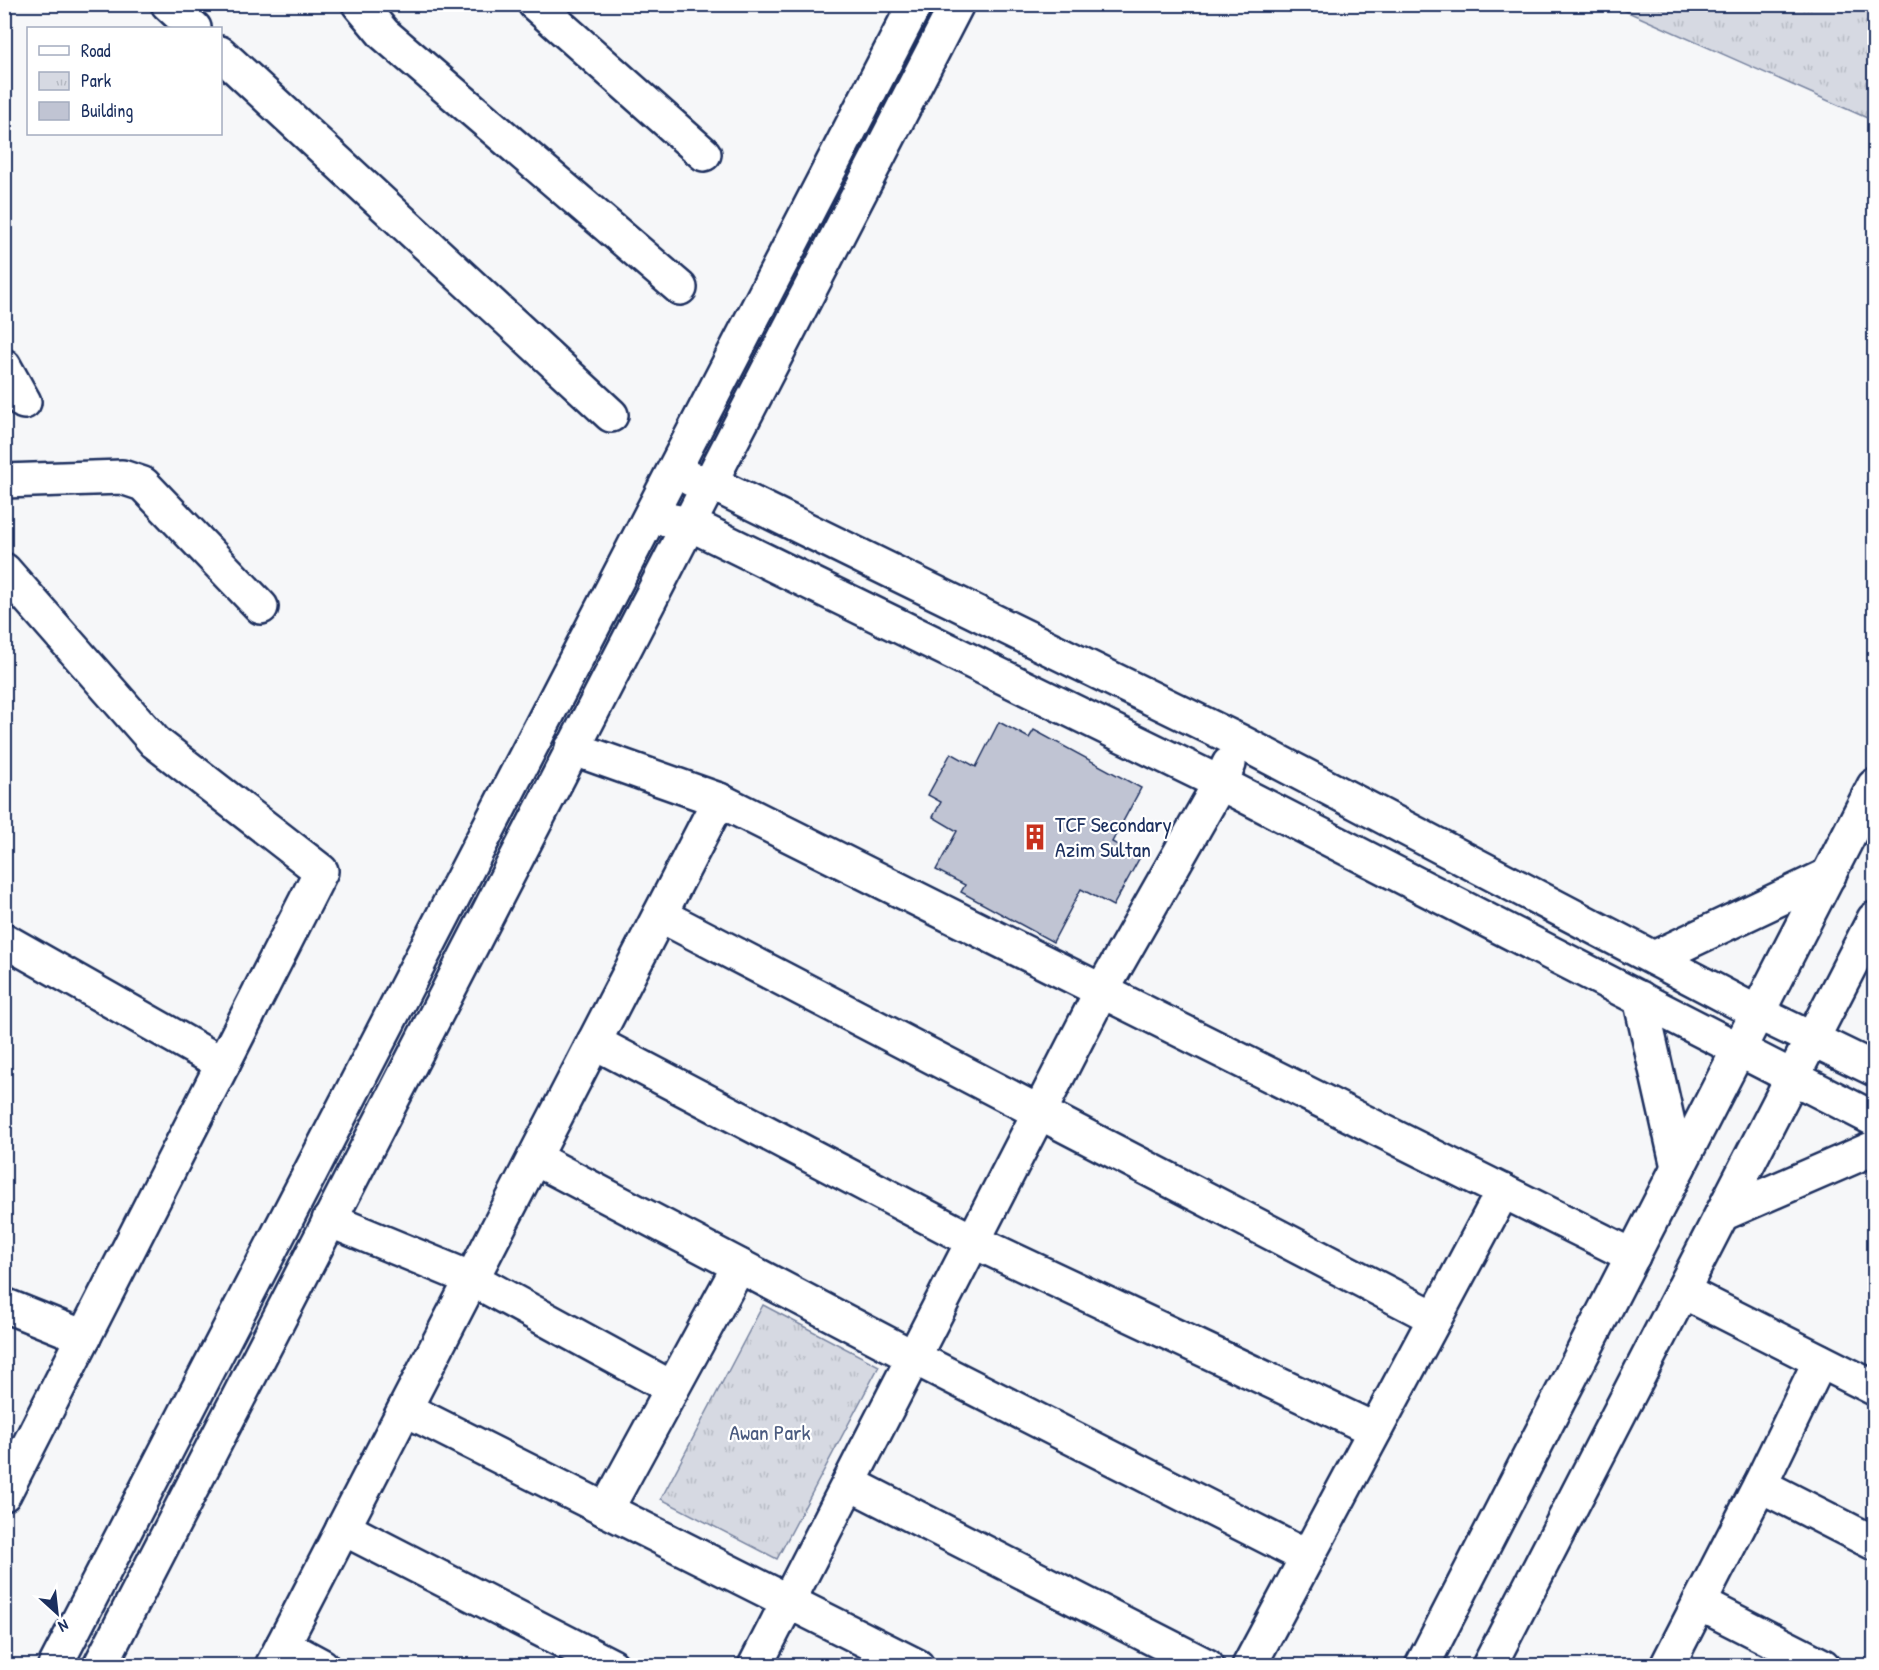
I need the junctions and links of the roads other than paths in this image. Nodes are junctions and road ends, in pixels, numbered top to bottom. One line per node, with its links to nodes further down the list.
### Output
1 (168, 4): 6 (street)
2 (359, 4): 9 (street)
3 (535, 4): 8 (street)
4 (915, 4): 13 (street)
5 (957, 4): 15 (street)
6 (193, 27)
7 (222, 55): 12 (street)
8 (704, 154)
9 (680, 288)
10 (4, 366): 11 (street)
11 (24, 402)
12 (611, 415)
13 (672, 474): 15 (street); 16 (street)
14 (4, 481): 19 (street)
15 (711, 483): 17 (street); 20 (street)
16 (651, 516): 17 (street); 71 (street)
17 (690, 524): 21 (street); 22 (street)
18 (4, 570): 36 (street)
19 (261, 607)
20 (1239, 741): 22 (street); 29 (street)
21 (572, 748): 24 (street); 46 (street)
22 (1220, 783): 30 (street); 31 (street)
23 (1875, 786): 25 (street)
24 (719, 800): 26 (street); 30 (street)
25 (1829, 875): 29 (street); 32 (street)
26 (660, 915): 34 (street); 39 (street)
27 (1875, 918): 33 (street)
28 (4, 940): 36 (street)
29 (1654, 958): 32 (street)
30 (1101, 992): 39 (street); 44 (street)
31 (1640, 998): 35 (street); 43 (street)
32 (1758, 1013): 33 (street); 35 (street)
33 (1813, 1038): 37 (street); 38 (street)
34 (594, 1042): 42 (street); 47 (street)
35 (1739, 1050): 38 (street); 43 (street)
36 (223, 1064): 54 (street)
37 (1875, 1069)
38 (1792, 1077): 40 (street); 45 (street)
39 (1040, 1112): 47 (street); 53 (street)
40 (1875, 1119)
41 (1875, 1148): 45 (street)
42 (534, 1158): 49 (street); 50 (street)
43 (1678, 1167): 48 (street)
44 (1503, 1191): 48 (street); 53 (street)
45 (1722, 1214): 51 (street)
46 (329, 1220): 50 (street); 72 (street)
47 (973, 1241): 55 (street); 60 (street)
48 (1633, 1256): 79 (street)
49 (739, 1266): 55 (street); 57 (street)
50 (472, 1279): 57 (street); 59 (street)
51 (1682, 1291): 56 (street); 80 (street)
52 (4, 1305): 54 (street)
53 (1435, 1318): 60 (street)
54 (84, 1337): 61 (street)
55 (913, 1357): 62 (street); 67 (street)
56 (1820, 1361): 58 (street); 63 (street)
57 (672, 1388): 64 (street)
58 (1875, 1388)
59 (405, 1409): 64 (street); 65 (street)
60 (1375, 1430): 67 (street)
61 (8, 1481)
62 (849, 1483): 68 (street); 77 (street)
63 (1760, 1485): 66 (street); 69 (street)
64 (606, 1510): 68 (street)
65 (344, 1528): 70 (street); 74 (street)
66 (1875, 1543)
67 (1307, 1557): 78 (street)
68 (788, 1602): 75 (street); 76 (street)
69 (1699, 1603): 81 (street); 82 (street)
70 (277, 1655): 73 (street)
71 (55, 1665)
72 (100, 1665)
73 (322, 1665)
74 (612, 1665)
75 (755, 1665)
76 (917, 1665)
77 (1207, 1665)
78 (1250, 1665)
79 (1422, 1665)
80 (1489, 1665)
81 (1667, 1665)
82 (1823, 1665)

